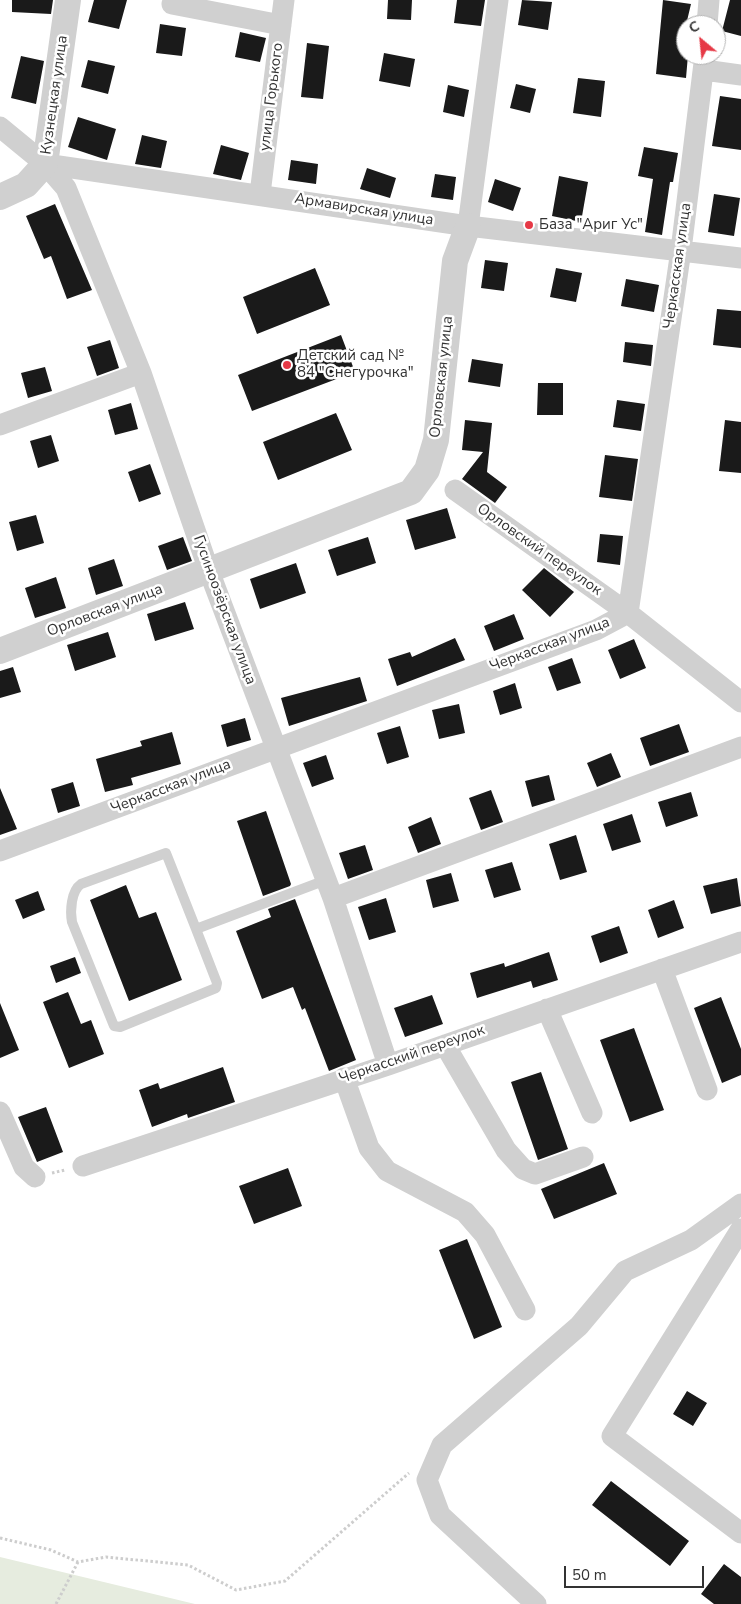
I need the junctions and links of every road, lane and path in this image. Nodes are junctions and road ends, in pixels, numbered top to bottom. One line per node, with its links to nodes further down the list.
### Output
1 (68, 0): 12 (street, Кузнецкая улица)
2 (284, 0): 7 (street, улица Горького)
3 (498, 0): 15 (street, Орловская улица)
4 (709, 0): 6 (street)
5 (172, 4): 7 (street)
6 (708, 15)
7 (281, 24): 13 (street, улица Горького)
8 (705, 65): 16 (street, Черкасская улица)
9 (713, 65): 10 (street)
10 (741, 76)
11 (0, 127): 12 (street)
12 (45, 164): 13 (street, Армавирская улица); 14 (street, Кузнецкая улица); 18 (street, Гусиноозёрская улица)
13 (260, 194): 15 (street, Армавирская улица)
14 (0, 197)
15 (468, 226): 16 (street, Армавирская улица); 21 (street, Орловская улица)
16 (681, 250): 17 (street, Армавирская улица); 22 (street, Черкасская улица)
17 (741, 258)
18 (142, 373): 19 (street); 21 (street, Гусиноозёрская улица)
19 (0, 425)
20 (455, 490): 22 (street, Орловский переулок)
21 (209, 571): 23 (street, Орловская улица); 26 (street, Гусиноозёрская улица)
22 (628, 613): 24 (street, Орловский переулок); 26 (street, Черкасская улица)
23 (0, 651)
24 (741, 702)
25 (741, 747): 28 (street)
26 (275, 748): 27 (street, Черкасская улица); 28 (street, Гусиноозёрская улица)
27 (0, 851)
28 (330, 889): 29 (lane); 34 (street, Гусиноозёрская улица)
29 (196, 929): 29 (lane)
30 (741, 942): 31 (street, Черкасский переулок)
31 (662, 969): 32 (street, Черкасский переулок); 36 (street)
32 (548, 1009): 33 (street, Черкасский переулок); 38 (street)
33 (445, 1045): 34 (street, Черкасский переулок); 39 (street)
34 (388, 1065): 35 (street, Черкасский переулок)
35 (344, 1078): 40 (street, Черкасский переулок); 44 (street)
36 (707, 1090)
37 (0, 1112): 41 (street)
38 (592, 1113)
39 (583, 1158)
40 (83, 1166): 41 (path)
41 (35, 1177)
42 (741, 1204): 50 (street)
43 (741, 1229): 46 (street)
44 (526, 1310)
45 (413, 1470): 48 (path)
46 (741, 1533)
47 (0, 1538): 48 (path)
48 (78, 1562): 49 (path)
49 (56, 1604)
50 (536, 1604)

